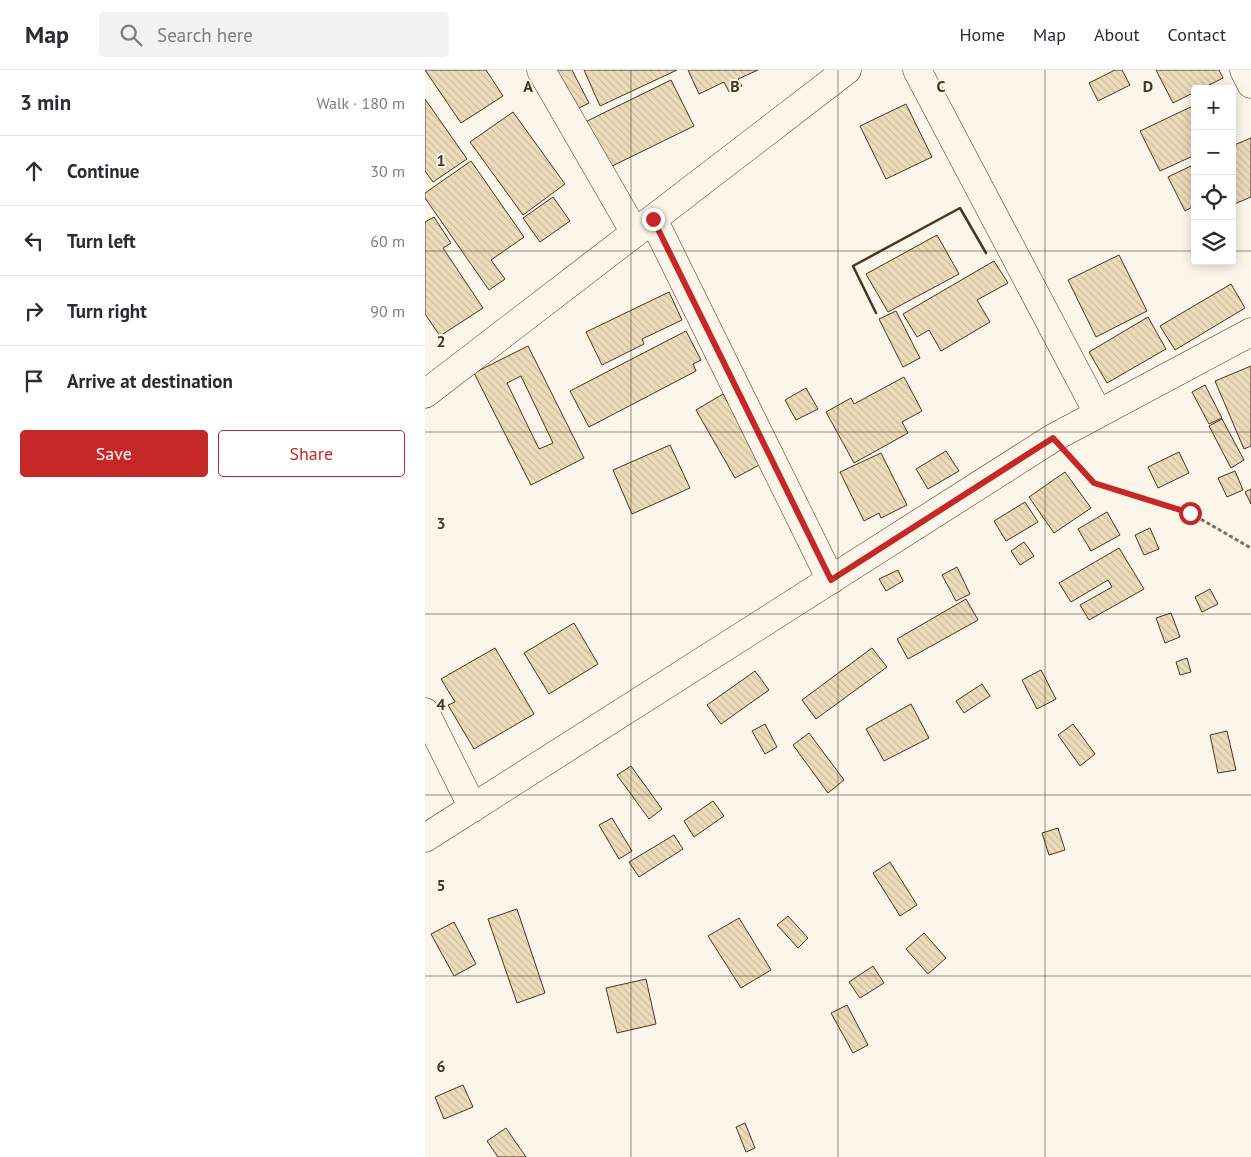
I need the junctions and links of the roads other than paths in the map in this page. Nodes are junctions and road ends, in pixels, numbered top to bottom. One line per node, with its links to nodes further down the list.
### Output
1 (541, 70): 6 (street)
2 (847, 70): 6 (street)
3 (917, 70): 9 (street)
4 (1244, 70): 5 (street)
5 (1251, 84)
6 (644, 226): 8 (street); 10 (street)
7 (1251, 332): 9 (street)
8 (425, 394)
9 (1098, 413): 10 (street)
10 (831, 580): 12 (street)
11 (425, 712): 12 (street)
12 (473, 808): 13 (street)
13 (425, 838)

